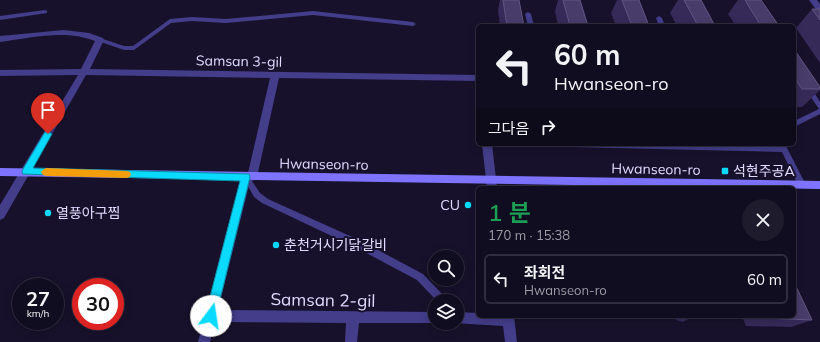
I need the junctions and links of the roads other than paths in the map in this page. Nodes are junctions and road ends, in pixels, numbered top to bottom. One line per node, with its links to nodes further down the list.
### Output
1 (813, 0): 2 (street)
2 (820, 9)
3 (45, 12): 5 (lane)
4 (528, 14): 8 (lane)
5 (0, 18)
6 (659, 18): 9 (lane)
7 (413, 24): 11 (lane)
8 (530, 24)
9 (661, 24)
10 (0, 39): 11 (street)
11 (100, 40): 12 (street)
12 (84, 72): 13 (street, Samsan 3-gil); 14 (street, Samsan 3-gil); 24 (street)
13 (0, 73)
14 (275, 75): 15 (street, Samsan 3-gil); 25 (street)
15 (476, 78)
16 (805, 83): 17 (lane)
17 (820, 107)
18 (820, 111): 19 (lane)
19 (796, 123)
20 (487, 146): 26 (street)
21 (714, 146): 22 (lane)
22 (783, 147): 27 (lane)
23 (0, 172): 24 (street, Hwanseon-ro)
24 (27, 172): 25 (street, Hwanseon-ro); 29 (street)
25 (249, 177): 26 (street, Hwanseon-ro); 30 (lane); 31 (street)
26 (492, 184): 27 (street, Hwanseon-ro)
27 (802, 185): 28 (street, Hwanseon-ro)
28 (820, 185)
29 (0, 215)
30 (436, 294)
31 (211, 316): 32 (street, Samsan 2-gil); 36 (street)
32 (353, 317): 33 (street, Samsan 2-gil); 37 (street)
33 (428, 318)
34 (464, 318): 35 (street)
35 (508, 318): 38 (street)
36 (204, 342)
37 (351, 342)
38 (511, 342)

